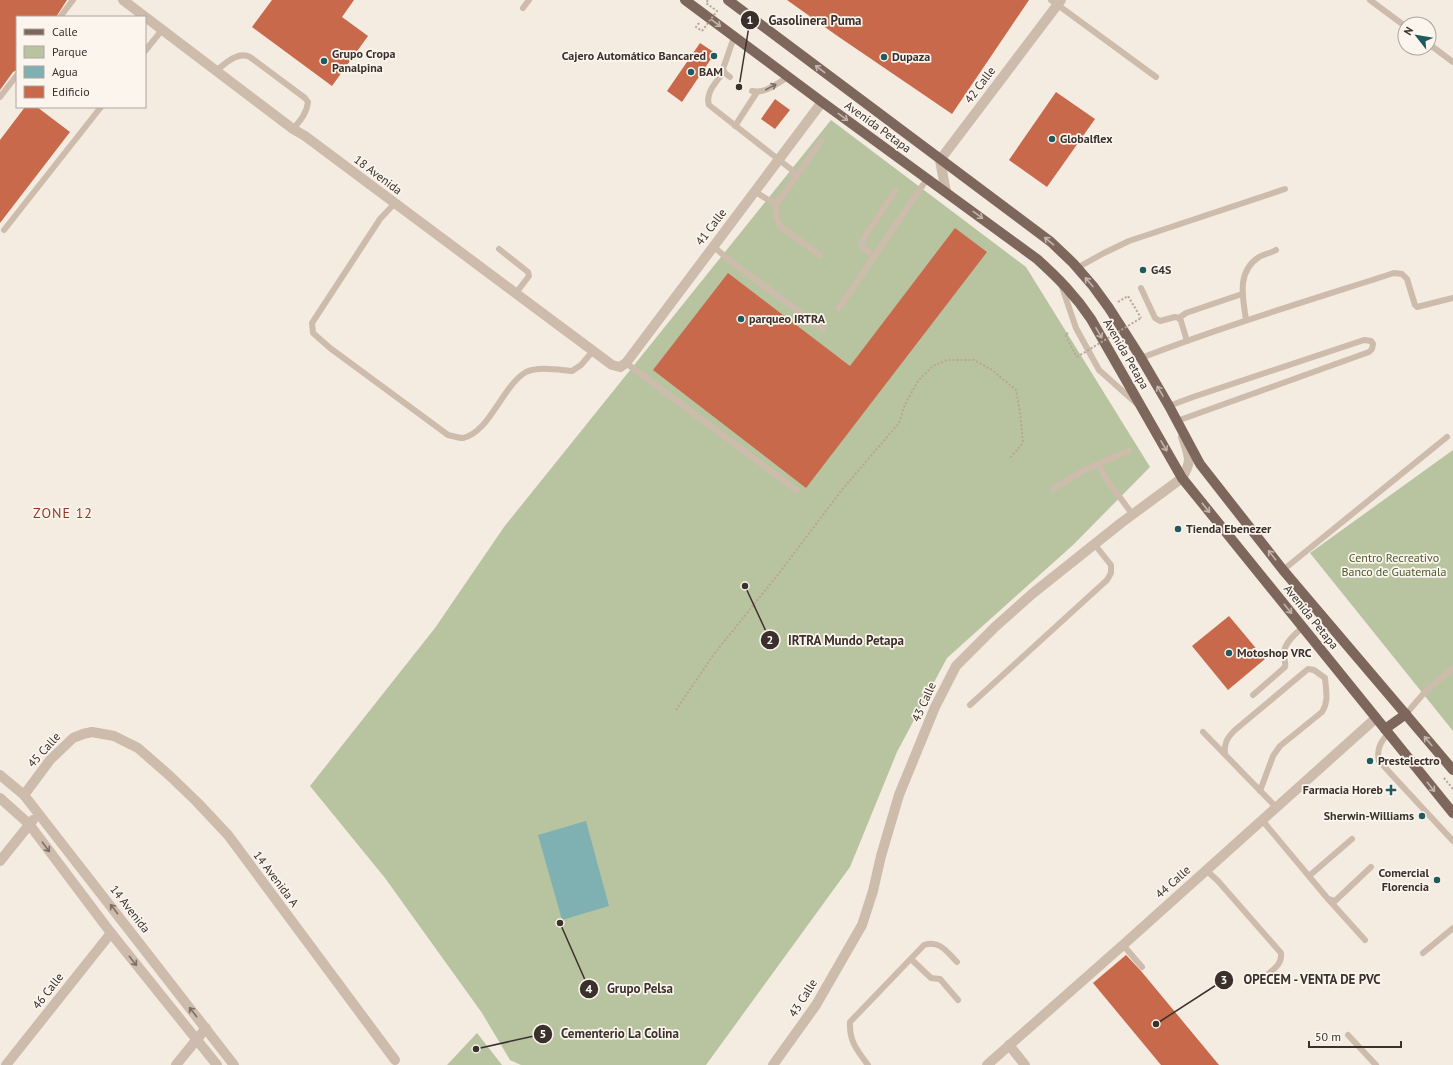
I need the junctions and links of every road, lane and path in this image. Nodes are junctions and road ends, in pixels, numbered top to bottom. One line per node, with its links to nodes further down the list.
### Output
1 (73, 0): 10 (lane)
2 (122, 0): 11 (street, 18 Avenida)
3 (529, 0): 9 (lane)
4 (685, 0): 16 (main road, Avenida Petapa, one-way to 16)
5 (708, 0): 14 (path, bridge)
6 (728, 0): 33 (main road, Avenida Petapa, one-way to 6)
7 (1370, 0): 13 (lane)
8 (1057, 2): 25 (lane); 33 (street, 42 Calle)
9 (523, 8)
10 (61, 16)
11 (143, 16)
12 (146, 18): 15 (street, 18 Avenida)
13 (1397, 20)
14 (696, 27)
15 (162, 30): 17 (lane); 20 (street, 18 Avenida)
16 (734, 37): 21 (lane); 24 (main road, Avenida Petapa)
17 (146, 50)
18 (1437, 50): 19 (lane)
19 (1453, 62)
20 (217, 70): 30 (street, 18 Avenida); 30 (lane)
21 (724, 71): 23 (lane); 29 (lane)
22 (16, 76): 26 (lane)
23 (730, 77)
24 (788, 77): 27 (main road, Avenida Petapa); 29 (lane, one-way to 24)
25 (1156, 77)
26 (0, 97)
27 (822, 102): 32 (street, 41 Calle); 35 (main road, Avenida Petapa, one-way to 35)
28 (100, 108): 42 (lane)
29 (735, 126): 32 (lane)
30 (293, 129): 40 (street, 18 Avenida)
31 (821, 141): 34 (lane)
32 (777, 160): 34 (lane); 37 (street, 41 Calle)
33 (940, 160): 39 (street); 48 (main road, Avenida Petapa, one-way to 33)
34 (795, 178): 41 (lane)
35 (927, 179): 39 (main road, Avenida Petapa); 47 (lane)
36 (1285, 189): 48 (lane)
37 (754, 191): 41 (lane); 43 (street, 41 Calle)
38 (895, 191): 47 (lane)
39 (946, 192): 49 (main road, Avenida Petapa, one-way to 49)
40 (395, 203): 51 (street, 18 Avenida); 61 (lane)
41 (776, 203): 46 (lane)
42 (4, 230)
43 (714, 246): 58 (lane); 63 (street, 41 Calle)
44 (499, 249): 51 (lane)
45 (1276, 250): 52 (lane)
46 (820, 255)
47 (875, 256): 55 (lane)
48 (1077, 268): 62 (main road, Avenida Petapa, one-way to 48)
49 (1060, 280): 65 (main road, Avenida Petapa, one-way to 65); 65 (lane)
50 (1141, 288): 56 (lane)
51 (516, 293): 61 (street, 18 Avenida)
52 (1242, 294): 56 (lane); 57 (lane)
53 (1128, 296): 59 (path, bridge)
54 (1453, 298): 57 (lane)
55 (839, 308)
56 (1179, 318): 60 (lane)
57 (1246, 320): 60 (lane)
58 (823, 329)
59 (1065, 335)
60 (1187, 341): 62 (lane)
61 (593, 350): 63 (street, 18 Avenida)
62 (1141, 358): 64 (main road, Avenida Petapa, one-way to 62)
63 (623, 365): 73 (lane)
64 (1169, 406): 66 (main road, Avenida Petapa); 66 (lane)
65 (1142, 408): 71 (main road, Avenida Petapa, one-way to 71)
66 (1178, 423): 71 (street, 43 Calle); 76 (main road, Avenida Petapa, one-way to 66)
67 (1447, 437): 76 (lane)
68 (1129, 451): 70 (lane)
69 (1010, 459): 81 (path)
70 (1098, 464): 72 (lane); 74 (lane)
71 (1182, 478): 74 (street, 43 Calle); 77 (main road, Avenida Petapa, one-way to 77)
72 (1053, 489)
73 (796, 490)
74 (1133, 515): 75 (street, 43 Calle)
75 (1095, 545): 80 (lane); 124 (street, 43 Calle)
76 (1283, 570): 82 (main road, Avenida Petapa)
77 (1303, 628): 79 (lane); 83 (main road, Avenida Petapa)
78 (1453, 668): 82 (lane)
79 (1253, 695)
80 (970, 705)
81 (676, 710)
82 (1406, 714): 84 (main road); 88 (main road, Avenida Petapa, one-way to 82)
83 (1376, 718): 84 (main road, Avenida Petapa); 93 (street, 44 Calle)
84 (1386, 731): 94 (main road, Avenida Petapa, one-way to 94); 99 (lane)
85 (1203, 732): 87 (lane)
86 (114, 736): 91 (street, 45 Calle); 119 (street, 14 Avenida A)
87 (1225, 754): 90 (lane); 90 (lane)
88 (1453, 770)
89 (0, 775): 91 (street, 14 Avenida)
90 (1260, 791): 93 (lane)
91 (24, 795): 95 (street, 14 Avenida)
92 (0, 798): 97 (street)
93 (1276, 807): 96 (street, 44 Calle)
94 (1453, 813)
95 (39, 814): 97 (street); 115 (street, 14 Avenida, one-way to 95)
96 (1262, 820): 102 (street, 44 Calle); 103 (lane)
97 (29, 824): 100 (street); 106 (street, one-way to 106)
98 (1352, 839): 103 (lane)
99 (1453, 841)
100 (0, 861)
101 (1372, 867): 104 (lane)
102 (1206, 870): 108 (street, 44 Calle); 113 (lane)
103 (1309, 876): 104 (lane)
104 (1328, 899): 107 (lane)
105 (1453, 928): 109 (lane)
106 (111, 933): 117 (street, one-way to 117); 120 (street, 46 Calle)
107 (1365, 940)
108 (1123, 945): 112 (lane); 118 (street, 44 Calle)
109 (1423, 953)
110 (911, 959): 111 (lane); 114 (lane); 125 (lane)
111 (957, 962)
112 (1142, 967)
113 (1267, 975)
114 (958, 1000)
115 (206, 1028): 117 (street); 123 (street, 14 Avenida)
116 (1348, 1035): 128 (lane)
117 (196, 1040): 121 (street); 122 (street)
118 (1009, 1045): 126 (street, 44 Calle); 127 (street)
119 (395, 1060)
120 (6, 1065)
121 (176, 1065)
122 (217, 1065)
123 (234, 1065)
124 (773, 1065)
125 (868, 1065)
126 (987, 1065)
127 (1025, 1065)
128 (1376, 1065)

